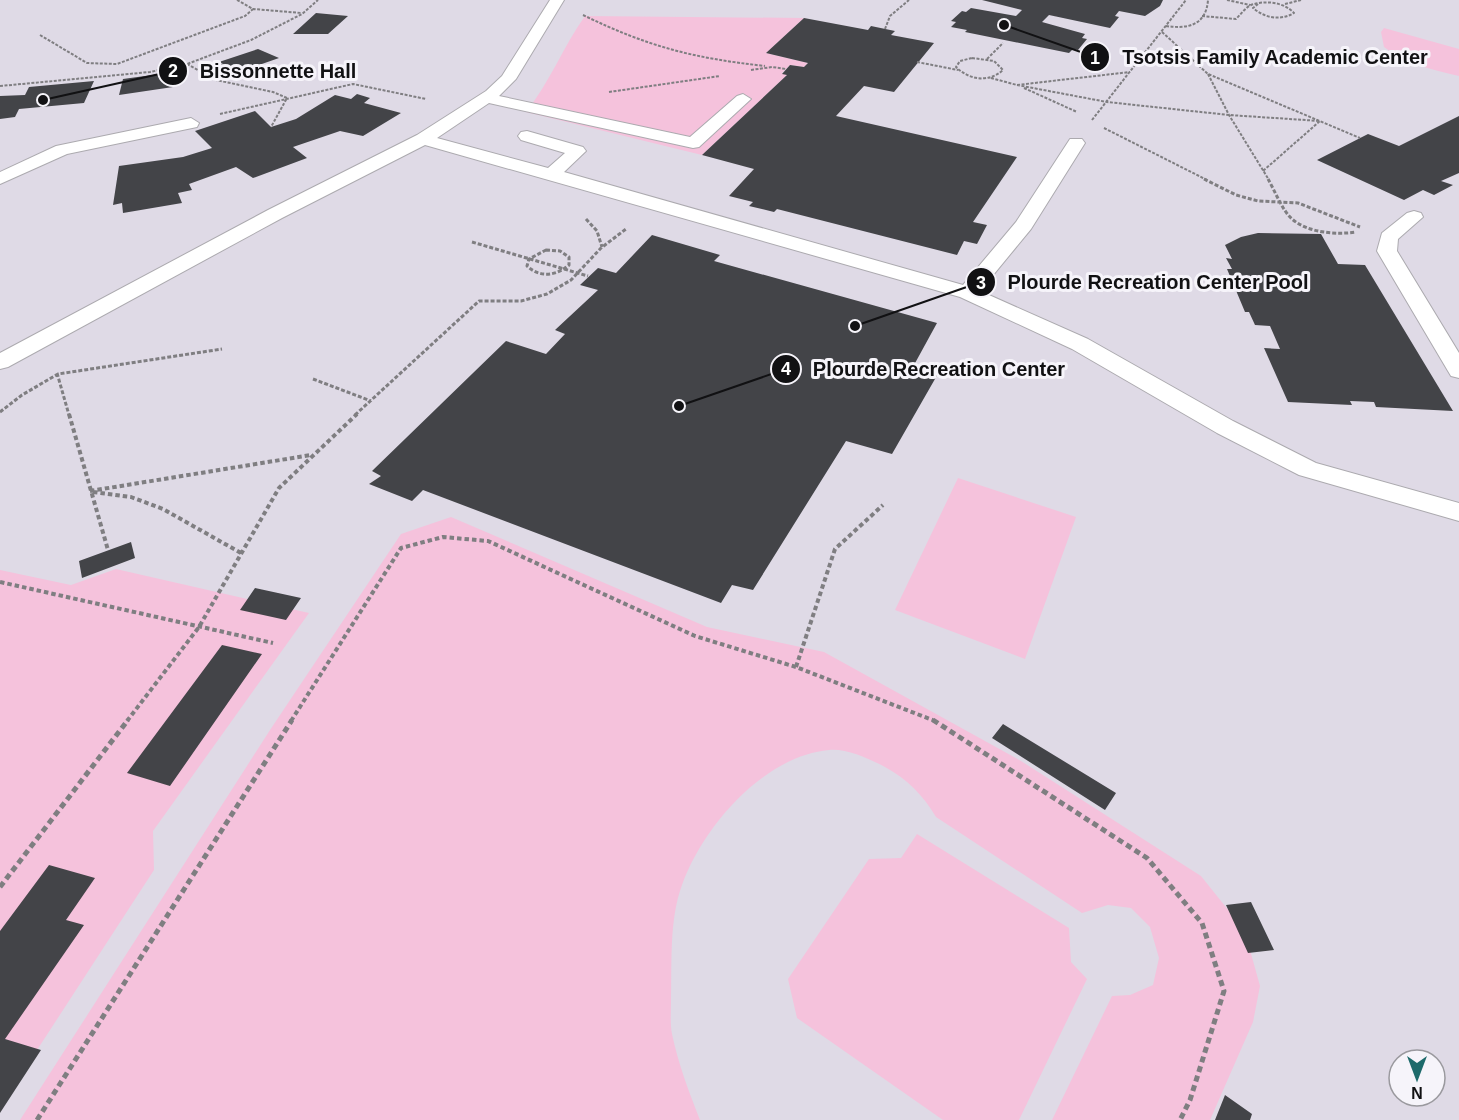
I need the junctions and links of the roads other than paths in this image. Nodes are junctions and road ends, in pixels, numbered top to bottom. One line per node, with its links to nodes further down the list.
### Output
1 (556, 1): 2 (lane)
2 (486, 98): 3 (lane); 6 (lane)
3 (743, 99)
4 (191, 123): 9 (lane)
5 (527, 136): 8 (lane)
6 (423, 139): 8 (lane); 12 (lane)
7 (1076, 143): 11 (lane)
8 (552, 174): 11 (lane)
9 (0, 179)
10 (1414, 218): 13 (lane)
11 (967, 293): 14 (lane)
12 (0, 362)
13 (1459, 371)
14 (1459, 512)

